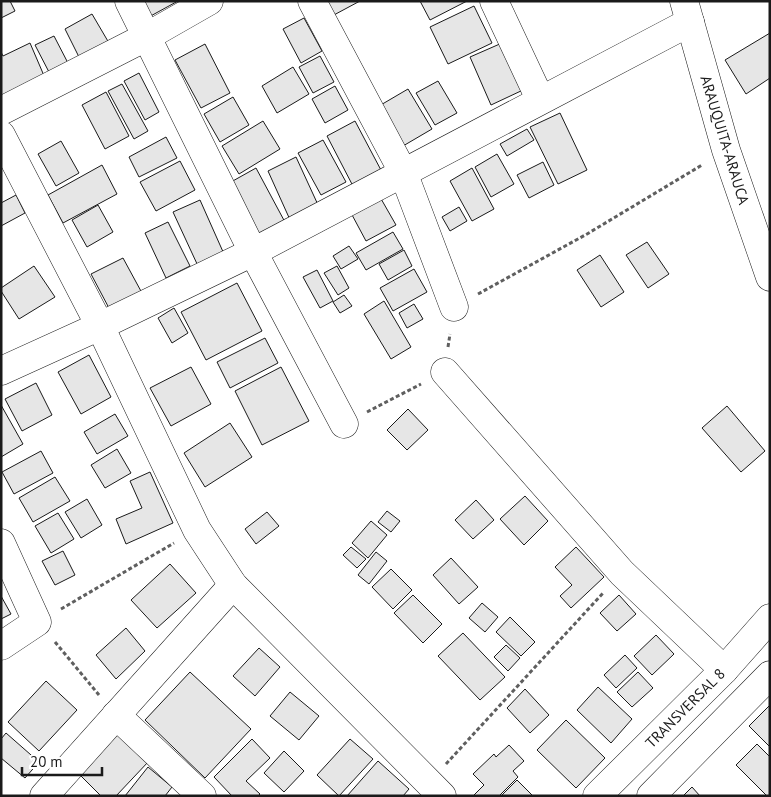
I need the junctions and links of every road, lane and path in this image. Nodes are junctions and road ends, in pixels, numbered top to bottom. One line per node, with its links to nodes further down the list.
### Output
1 (129, 1): 6 (street)
2 (210, 1): 6 (street)
3 (312, 1): 11 (street)
4 (494, 1): 7 (street)
5 (687, 12): 7 (street); 10 (street, ARAUQUITA-ARAUCA)
6 (146, 37): 8 (street); 12 (street)
7 (540, 100): 11 (street)
8 (1, 111)
9 (1, 135): 15 (street)
10 (726, 150): 13 (street, ARAUQUITA-ARAUCA); 14 (path)
11 (403, 172): 12 (street); 14 (street)
12 (253, 252): 15 (street); 18 (street)
13 (770, 277)
14 (454, 307): 17 (path)
15 (100, 326): 16 (street); 19 (street)
16 (1, 371)
17 (445, 372): 18 (path); 21 (street)
18 (344, 424)
19 (197, 530): 22 (street); 24 (path)
20 (1, 542): 24 (street)
21 (622, 573): 26 (street); 29 (path)
22 (233, 585): 28 (street); 29 (street)
23 (770, 618): 26 (street, TRANSVERSAL 8)
24 (38, 622): 25 (street); 28 (path)
25 (1, 646)
26 (724, 670): 32 (street, TRANSVERSAL 8)
27 (770, 675): 33 (street)
28 (116, 715): 30 (street); 31 (street)
29 (429, 792)
30 (44, 796)
31 (202, 796)
32 (597, 796)
33 (650, 796)

